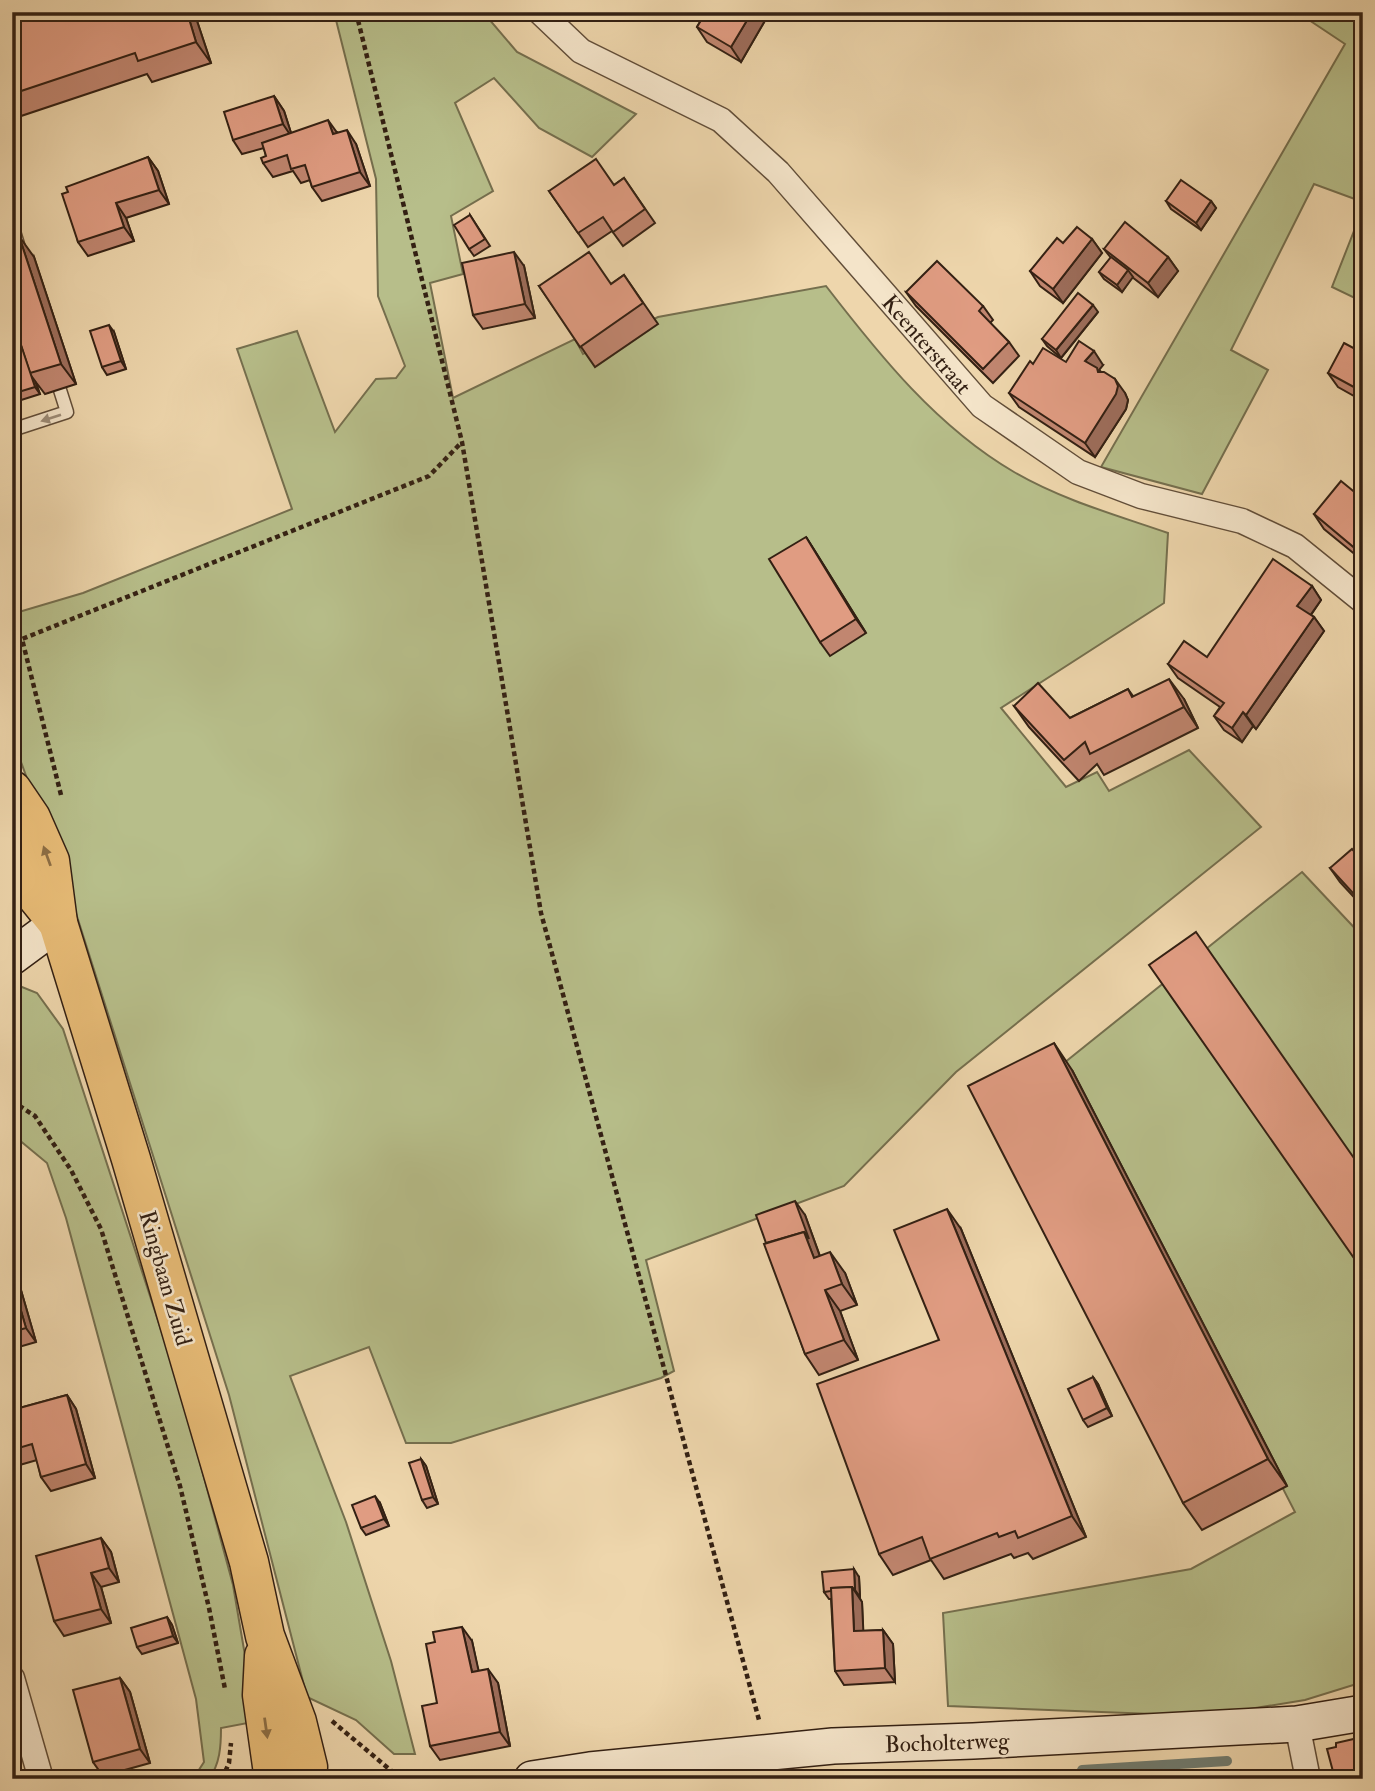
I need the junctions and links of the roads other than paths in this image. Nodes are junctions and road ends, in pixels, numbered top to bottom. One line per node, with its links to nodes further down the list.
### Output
1 (540, 12): 6 (street, Keenterstraat)
2 (12, 225): 3 (lane)
3 (23, 261)
4 (60, 390): 5 (lane, one-way to 5)
5 (12, 430)
6 (1363, 601)
7 (12, 790): 9 (main road, Ringbaan Zuid, one-way to 7)
8 (12, 845): 9 (main road, Ringbaan Zuid)
9 (58, 923): 10 (street); 11 (street); 15 (main road, Ringbaan Zuid)
10 (12, 930)
11 (12, 957)
12 (12, 1678): 16 (street)
13 (1363, 1713): 14 (street, Bocholterweg)
14 (1297, 1724): 17 (street, Bocholterweg); 18 (street)
15 (294, 1774)
16 (41, 1779)
17 (532, 1779)
18 (1308, 1779)

